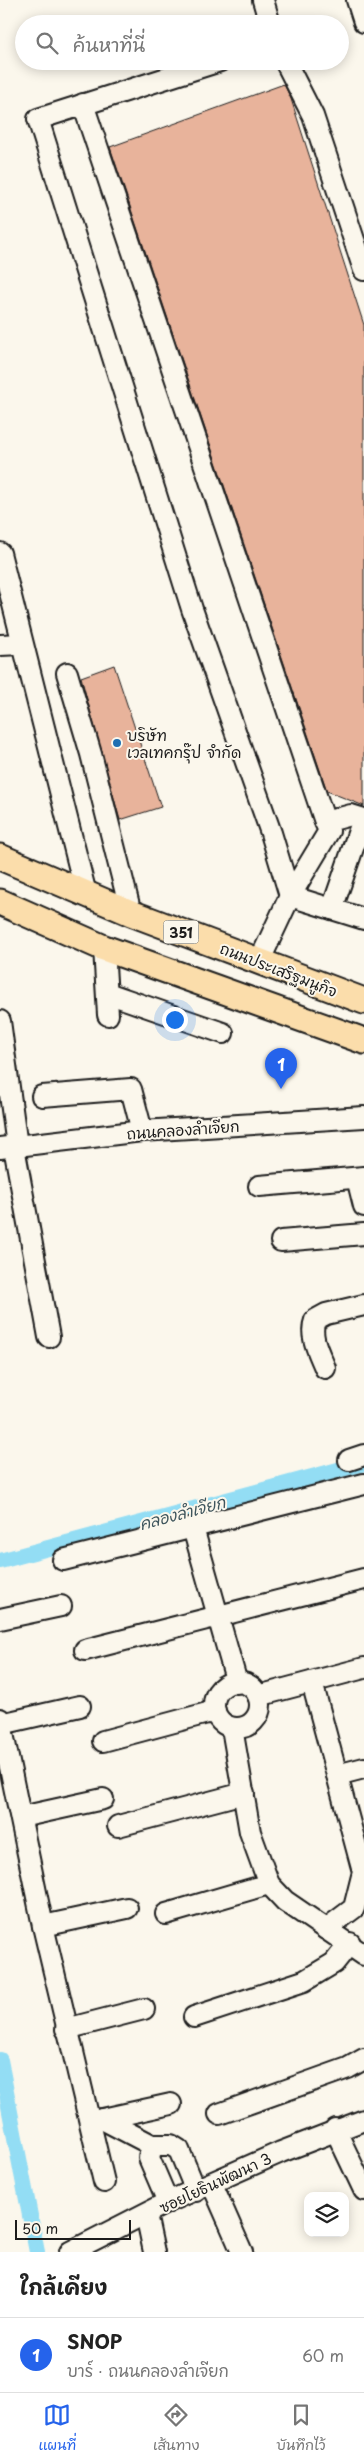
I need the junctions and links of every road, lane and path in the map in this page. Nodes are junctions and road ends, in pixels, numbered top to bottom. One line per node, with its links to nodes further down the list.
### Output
1 (263, 0): 3 (street)
2 (356, 0): 4 (street)
3 (267, 15)
4 (364, 22)
5 (191, 70): 7 (street)
6 (290, 70): 8 (street)
7 (83, 104): 14 (street); 17 (street)
8 (364, 270)
9 (0, 552): 10 (street)
10 (22, 644): 11 (street); 16 (street)
11 (0, 645)
12 (67, 673): 20 (street)
13 (364, 819): 14 (street); 19 (street)
14 (325, 822): 17 (street)
15 (0, 856): 16 (main road, ถนนประเสริฐมนูกิจ / 351)
16 (86, 894): 20 (main road, ถนนประเสริฐมนูกิจ / 351)
17 (290, 896): 19 (street); 23 (street)
18 (0, 902): 22 (main road)
19 (332, 909): 21 (street)
20 (131, 913): 23 (main road, ถนนประเสริฐมนูกิจ / 351)
21 (364, 919)
22 (104, 948): 24 (street); 29 (main road)
23 (259, 962): 25 (main road, ถนนประเสริฐมนูกิจ / 351)
24 (107, 993): 26 (street); 28 (street)
25 (364, 1001)
26 (108, 1015)
27 (0, 1021): 34 (street)
28 (223, 1033)
29 (364, 1041)
30 (42, 1096): 33 (street)
31 (364, 1110): 32 (street, ถนนคลองลำเจียก)
32 (355, 1118): 33 (street, ถนนคลองลำเจียก)
33 (142, 1130): 34 (street, ถนนคลองลำเจียก)
34 (10, 1147): 41 (street)
35 (360, 1177): 36 (street); 37 (street)
36 (259, 1186)
37 (364, 1206)
38 (364, 1234): 39 (street)
39 (281, 1241)
40 (364, 1306): 42 (street)
41 (49, 1337)
42 (325, 1368)
43 (364, 1484): 44 (street)
44 (193, 1528): 45 (street); 48 (street)
45 (63, 1560)
46 (364, 1580): 48 (street)
47 (61, 1606): 49 (street)
48 (216, 1617): 50 (street); 53 (street)
49 (0, 1619)
50 (85, 1650)
51 (364, 1668): 52 (street)
52 (312, 1682): 54 (street); 61 (street)
53 (237, 1683): 54 (street); 56 (street)
54 (258, 1696): 58 (street)
55 (80, 1706): 57 (street)
56 (215, 1711): 58 (street); 59 (street)
57 (0, 1722): 64 (street)
58 (232, 1728): 62 (street)
59 (103, 1742)
60 (364, 1768): 61 (street)
61 (337, 1776): 66 (street)
62 (244, 1793): 65 (street); 67 (street)
63 (104, 1799): 64 (street)
64 (21, 1817): 71 (street)
65 (118, 1826)
66 (364, 1872): 69 (street)
67 (268, 1884): 70 (street); 72 (street)
68 (128, 1908): 71 (street)
69 (359, 1911): 72 (street)
70 (166, 1914)
71 (43, 1926): 76 (street)
72 (326, 1929): 73 (street)
73 (357, 1949): 75 (street)
74 (144, 2009): 76 (street)
75 (194, 2017)
76 (66, 2029): 80 (street)
77 (364, 2059): 79 (street)
78 (172, 2104): 80 (street)
79 (219, 2114)
80 (96, 2120): 83 (street); 84 (street)
81 (364, 2120): 82 (street, ซอยโยธินพัฒนา 3)
82 (335, 2129): 85 (street, ซอยโยธินพัฒนา 3); 86 (street)
83 (152, 2146): 85 (street); 87 (street)
84 (104, 2182)
85 (204, 2187): 87 (street, ซอยโยธินพัฒนา 3); 91 (street)
86 (364, 2190)
87 (168, 2202): 88 (street, ซอยโยธินพัฒนา 3)
88 (146, 2214): 89 (street, ซอยโยธินพัฒนา 3); 90 (street)
89 (70, 2252)
90 (154, 2252)
91 (242, 2252)

